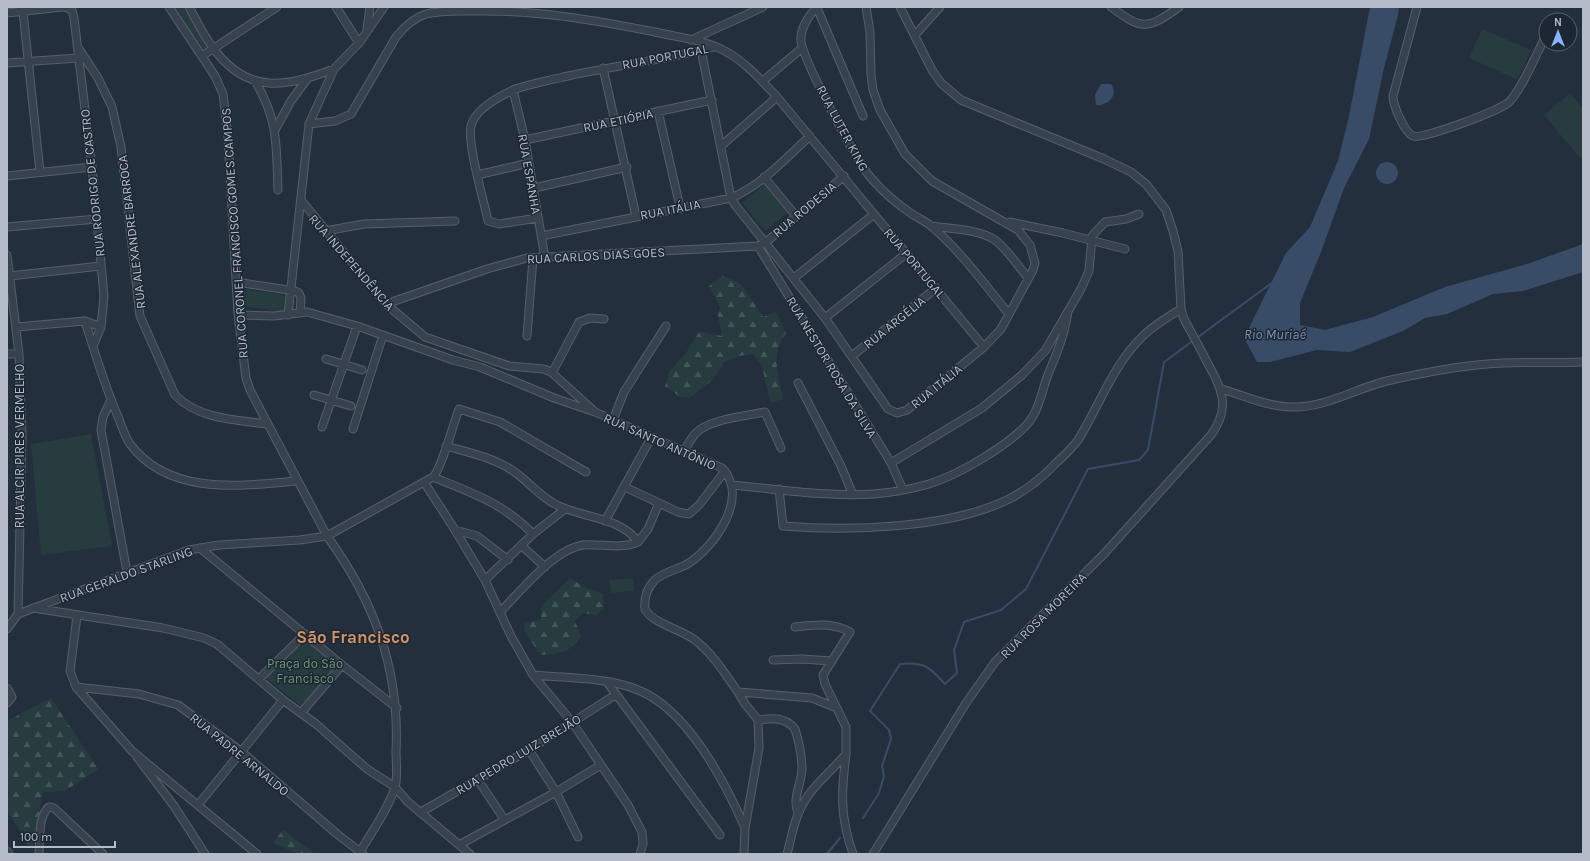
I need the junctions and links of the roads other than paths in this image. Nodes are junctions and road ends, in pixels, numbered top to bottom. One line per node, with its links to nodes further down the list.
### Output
1 (62, 7): 18 (street)
2 (65, 7): 24 (street, RUA RODRIGO DE CASTRO)
3 (169, 7): 30 (street, RUA CORONEL FRANCISCO GOMES CAMPOS)
4 (189, 7): 27 (street)
5 (277, 7): 27 (street)
6 (336, 7): 23 (street)
7 (370, 7): 20 (street)
8 (384, 7): 20 (street)
9 (763, 7): 22 (street)
10 (806, 7): 17 (street)
11 (866, 7): 70 (street, RUA ITÁLIA)
12 (900, 7): 21 (street)
13 (940, 7): 21 (street)
14 (1111, 7): 15 (street)
15 (1179, 7)
16 (1417, 7): 29 (street)
17 (816, 9): 26 (street, RUA LUTER KING); 43 (street)
18 (23, 12): 19 (street); 32 (street)
19 (7, 13)
20 (367, 30): 23 (street)
21 (915, 35): 91 (street)
22 (691, 40): 25 (street); 45 (street)
23 (359, 43): 35 (street)
24 (76, 46): 31 (street, RUA RODRIGO DE CASTRO); 126 (street, RUA ALEXANDRE BARROCA)
25 (715, 46): 28 (street, RUA PORTUGAL); 38 (street, RUA PORTUGAL)
26 (802, 48): 38 (street); 71 (street, RUA LUTER KING)
27 (213, 49): 30 (street); 37 (street)
28 (701, 50): 34 (street, RUA PORTUGAL); 41 (street)
29 (1538, 50)
30 (202, 56): 87 (street, RUA CORONEL FRANCISCO GOMES CAMPOS)
31 (78, 58): 32 (street); 51 (street, RUA RODRIGO DE CASTRO)
32 (30, 61): 33 (street); 53 (street)
33 (7, 63)
34 (603, 68): 39 (street, RUA PORTUGAL); 44 (street)
35 (334, 69): 36 (street); 45 (street)
36 (307, 79): 37 (street); 46 (street)
37 (254, 81): 46 (street)
38 (763, 81): 40 (street, RUA PORTUGAL)
39 (513, 90): 48 (street, RUA ESPANHA); 54 (street, RUA PORTUGAL)
40 (777, 97): 47 (street, RUA PORTUGAL); 49 (street)
41 (712, 100): 42 (street, RUA ETIÓPIA); 49 (street)
42 (658, 111): 44 (street, RUA ETIÓPIA); 62 (street)
43 (863, 116)
44 (615, 120): 48 (street, RUA ETIÓPIA); 52 (street)
45 (309, 124): 61 (street)
46 (275, 130): 59 (street)
47 (810, 136): 56 (street, RUA PORTUGAL); 57 (street)
48 (525, 140): 50 (street, RUA ESPANHA)
49 (721, 146): 60 (street)
50 (529, 163): 54 (street); 58 (street, RUA ESPANHA)
51 (92, 167): 53 (street); 68 (street, RUA RODRIGO DE CASTRO)
52 (627, 167): 58 (street); 65 (street)
53 (40, 172): 55 (street)
54 (477, 175): 67 (street, RUA PORTUGAL)
55 (7, 176)
56 (844, 176): 64 (street, RUA PORTUGAL); 66 (street, RUA RODESIA)
57 (764, 177): 60 (street); 66 (street)
58 (534, 188): 67 (street, RUA ESPANHA)
59 (278, 190)
60 (731, 198): 62 (street, RUA ITÁLIA); 76 (street, RUA ITÁLIA)
61 (301, 200): 73 (street, RUA INDEPENDÊNCIA); 89 (street)
62 (680, 207): 65 (street, RUA ITÁLIA)
63 (1139, 214): 75 (street)
64 (873, 215): 79 (street, RUA PORTUGAL); 85 (street)
65 (636, 216): 74 (street, RUA ITÁLIA)
66 (796, 216): 76 (street, RUA RODESIA)
67 (538, 218): 74 (street, RUA ESPANHA)
68 (97, 219): 72 (street); 83 (street, RUA RODRIGO DE CASTRO)
69 (455, 221): 73 (street)
70 (1006, 222): 75 (street); 86 (street, RUA ITÁLIA)
71 (931, 226): 86 (street, RUA LUTER KING); 94 (street, RUA LUTER KING)
72 (7, 227)
73 (325, 231): 90 (street, RUA INDEPENDÊNCIA)
74 (541, 236): 82 (street, RUA ESPANHA)
75 (1090, 240): 78 (street); 92 (street)
76 (765, 243): 77 (street, RUA CARLOS DIAS GOES); 85 (street, RUA ITÁLIA)
77 (758, 246): 82 (street, RUA CARLOS DIAS GOES); 133 (street, RUA NESTOR ROSA DA SILVA)
78 (1125, 249)
79 (908, 253): 88 (street, RUA PORTUGAL); 97 (street)
80 (7, 255): 84 (street, RUA ALCIR PIRES VERMELHO)
81 (533, 258): 82 (street, RUA CARLOS DIAS GOES); 90 (street, RUA CARLOS DIAS GOES); 105 (street)
82 (545, 258)
83 (101, 266): 84 (street); 103 (street, RUA RODRIGO DE CASTRO)
84 (9, 276): 102 (street, RUA ALCIR PIRES VERMELHO)
85 (794, 278): 97 (street, RUA ITÁLIA)
86 (1028, 278): 94 (street, RUA ITÁLIA)
87 (236, 282): 89 (street); 95 (street, RUA CORONEL FRANCISCO GOMES CAMPOS)
88 (936, 288): 107 (street, RUA PORTUGAL); 110 (street, RUA ARGÉLIA)
89 (291, 290): 93 (street); 96 (street)
90 (386, 304): 115 (street, RUA INDEPENDÊNCIA)
91 (1181, 309): 117 (street); 141 (street)
92 (1068, 311): 133 (street); 142 (street)
93 (300, 312): 96 (street); 100 (street, RUA SANTO ANTÔNIO)
94 (1009, 314): 107 (street, RUA ITÁLIA)
95 (238, 315): 96 (street); 126 (street, RUA CORONEL FRANCISCO GOMES CAMPOS)
96 (288, 315)
97 (825, 318): 110 (street, RUA ITÁLIA)
98 (604, 319): 115 (street)
99 (84, 321): 102 (street); 103 (street); 106 (street)
100 (357, 326): 104 (street, RUA SANTO ANTÔNIO); 113 (street)
101 (666, 326): 125 (street)
102 (16, 327): 109 (street, RUA ALCIR PIRES VERMELHO)
103 (101, 327): 106 (street, RUA RODRIGO DE CASTRO)
104 (383, 335): 122 (street, RUA SANTO ANTÔNIO); 128 (street)
105 (527, 336)
106 (93, 346): 120 (street)
107 (984, 347): 110 (street, RUA ITÁLIA)
108 (7, 354): 109 (street)
109 (19, 354): 159 (street, RUA ALCIR PIRES VERMELHO)
110 (852, 356)
111 (326, 359): 113 (street)
112 (1583, 362): 117 (street)
113 (343, 364): 114 (street); 121 (street)
114 (362, 370)
115 (552, 373): 118 (street, RUA INDEPENDÊNCIA)
116 (798, 383): 143 (street)
117 (1222, 389): 209 (street, RUA ROSA MOREIRA)
118 (572, 391): 122 (street); 124 (street, RUA INDEPENDÊNCIA)
119 (314, 395): 121 (street)
120 (111, 400): 137 (street); 155 (street)
121 (332, 400): 123 (street); 127 (street)
122 (565, 402): 124 (street, RUA SANTO ANTÔNIO)
123 (351, 406)
124 (595, 412): 125 (street, RUA SANTO ANTÔNIO)
125 (613, 420): 129 (street, RUA SANTO ANTÔNIO)
126 (267, 424): 137 (street, RUA CORONEL FRANCISCO GOMES CAMPOS)
127 (322, 427)
128 (353, 430)
129 (651, 438): 132 (street, RUA SANTO ANTÔNIO); 140 (street)
130 (446, 446): 135 (street); 136 (street); 145 (street)
131 (781, 448): 132 (street)
132 (684, 452): 134 (street, RUA SANTO ANTÔNIO)
133 (891, 463): 142 (street, RUA NESTOR ROSA DA SILVA)
134 (725, 471): 139 (street, RUA SANTO ANTÔNIO); 144 (street)
135 (586, 472)
136 (433, 477): 138 (street, RUA GERALDO STARLING); 148 (street)
137 (296, 481): 149 (street, RUA CORONEL FRANCISCO GOMES CAMPOS)
138 (424, 482): 147 (street); 149 (street, RUA GERALDO STARLING)
139 (730, 485): 141 (street); 172 (street, RUA SANTO ANTÔNIO)
140 (626, 487): 144 (street); 146 (street)
141 (779, 490): 143 (street)
142 (902, 490): 143 (street)
143 (853, 494)
144 (659, 503): 150 (street)
145 (565, 509): 146 (street); 148 (street)
146 (605, 521): 150 (street)
147 (455, 530): 153 (street); 156 (street)
148 (533, 534): 151 (street)
149 (327, 536): 152 (street, RUA GERALDO STARLING); 176 (street, RUA CORONEL FRANCISCO GOMES CAMPOS)
150 (638, 542): 154 (street)
151 (522, 546): 153 (street); 154 (street)
152 (200, 548): 155 (street, RUA GERALDO STARLING); 163 (street)
153 (508, 560): 156 (street)
154 (545, 567): 158 (street)
155 (127, 572): 157 (street, RUA GERALDO STARLING)
156 (485, 580): 158 (street)
157 (33, 608): 159 (street, RUA GERALDO STARLING); 160 (street)
158 (500, 612): 167 (street)
159 (18, 614): 162 (street)
160 (77, 616): 168 (street); 170 (street)
161 (795, 627): 165 (street)
162 (7, 629)
163 (305, 634): 166 (street); 168 (street)
164 (773, 660): 165 (street)
165 (831, 661): 177 (street)
166 (342, 665): 176 (street); 178 (street)
167 (532, 675): 169 (street); 180 (street)
168 (259, 679): 174 (street)
169 (607, 682): 173 (street); 193 (street)
170 (76, 687): 182 (street); 183 (street, RUA PADRE ARNALDO)
171 (8, 689): 175 (street)
172 (738, 692): 177 (street); 179 (street)
173 (615, 695): 180 (street, RUA PEDRO LUIZ BREJÃO); 194 (street)
174 (282, 700): 178 (street); 183 (street)
175 (7, 704)
176 (397, 708): 187 (street, RUA CORONEL FRANCISCO GOMES CAMPOS)
177 (837, 708): 184 (street)
178 (301, 713): 187 (street)
179 (758, 720): 191 (street); 193 (street)
180 (572, 722): 181 (street, RUA PEDRO LUIZ BREJÃO); 185 (street)
181 (529, 750): 186 (street, RUA PEDRO LUIZ BREJÃO); 188 (street)
182 (132, 751): 189 (street); 202 (street)
183 (242, 752): 189 (street); 198 (street, RUA PADRE ARNALDO)
184 (846, 754): 191 (street); 208 (street)
185 (601, 765): 188 (street); 205 (street)
186 (478, 780): 190 (street, RUA PEDRO LUIZ BREJÃO); 192 (street)
187 (395, 787): 190 (street); 198 (street, RUA CORONEL FRANCISCO GOMES CAMPOS)
188 (556, 792): 192 (street); 195 (street)
189 (198, 805): 203 (street)
190 (421, 812): 196 (street)
191 (798, 813): 207 (street)
192 (504, 820): 196 (street)
193 (745, 828): 206 (street)
194 (720, 835)
195 (578, 837)
196 (459, 845): 204 (street)
197 (7, 851): 199 (street)
198 (362, 853)
199 (9, 854)
200 (39, 854): 201 (street)
201 (103, 854)
202 (205, 854)
203 (257, 854)
204 (470, 854)
205 (640, 854)
206 (744, 854)
207 (787, 854)
208 (853, 854)
209 (873, 854)

